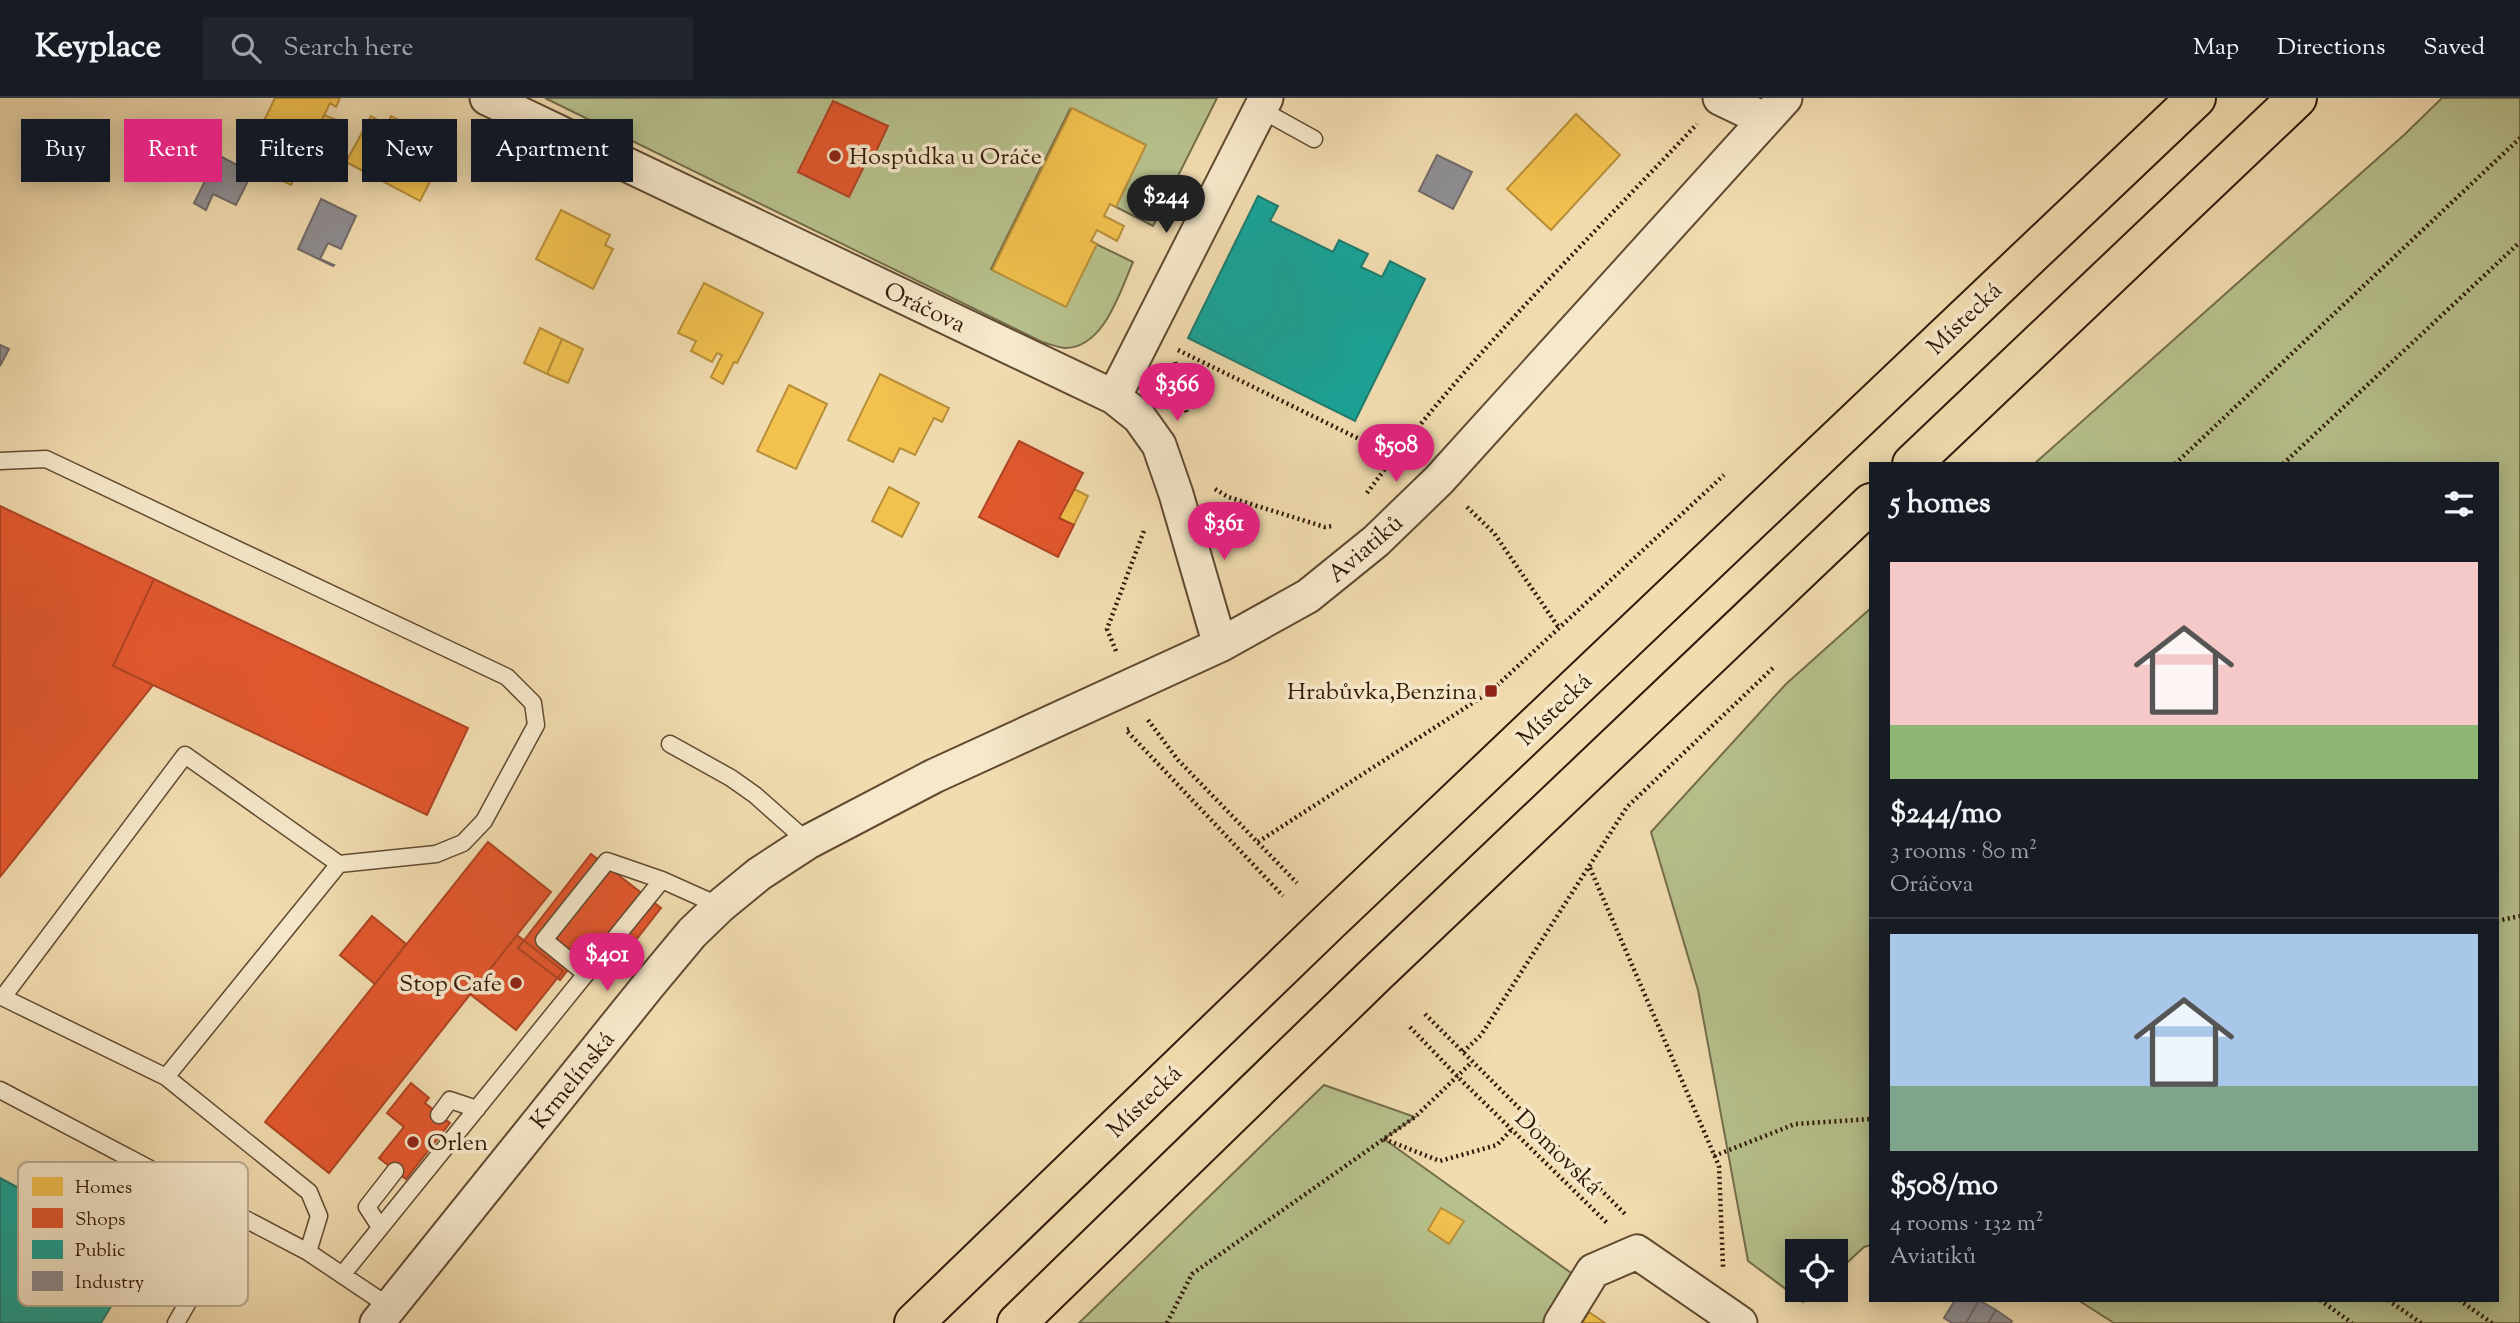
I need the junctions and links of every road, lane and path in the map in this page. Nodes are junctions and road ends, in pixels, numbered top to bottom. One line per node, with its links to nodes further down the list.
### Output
1 (487, 98): 10 (street, Oráčova)
2 (1721, 98): 6 (street); 12 (path)
3 (2196, 98): 69 (highway, Místecká)
4 (2297, 98): 15 (highway)
5 (1263, 104): 8 (lane); 10 (street)
6 (1774, 109): 19 (street, Aviatiků)
7 (2520, 138): 16 (path)
8 (1314, 139)
9 (2520, 242): 17 (path)
10 (1114, 397): 20 (street, Oráčova)
11 (1189, 428): 13 (path)
12 (1404, 444): 13 (path); 19 (path)
13 (1394, 456): 21 (path)
14 (0, 461): 32 (lane)
15 (1914, 462)
16 (2177, 462)
17 (2285, 462)
18 (1724, 475): 24 (path)
19 (1439, 480): 24 (path); 25 (street, Aviatiků)
20 (1191, 488): 23 (path); 25 (street, Oráčova); 27 (path)
21 (1361, 501)
22 (1869, 505): 70 (highway)
23 (1335, 525)
24 (1559, 628): 31 (path)
25 (1220, 645): 27 (street, Aviatiků)
26 (1774, 667): 33 (path)
27 (1131, 685): 29 (street, Aviatiků)
28 (670, 744): 30 (lane)
29 (933, 776): 30 (street, Krmelínská)
30 (808, 842): 37 (street, Krmelínská)
31 (1258, 842): 35 (path); 36 (path)
32 (339, 864): 41 (lane); 46 (lane)
33 (1589, 868): 44 (path); 54 (path)
34 (662, 880): 37 (lane); 40 (lane); 40 (lane)
35 (1297, 883)
36 (1283, 896)
37 (720, 906): 66 (street, Krmelínská)
38 (2520, 916): 39 (path)
39 (2499, 921)
40 (586, 974): 49 (lane)
41 (2, 997): 46 (lane)
42 (1425, 1014): 44 (path)
43 (1410, 1027): 47 (path, Domovská)
44 (1463, 1052): 45 (path)
45 (1472, 1062): 47 (path); 60 (path)
46 (166, 1077): 59 (lane)
47 (1458, 1077): 52 (path, Domovská); 53 (path)
48 (0, 1090): 55 (lane)
49 (477, 1109): 50 (lane); 58 (lane)
50 (439, 1115)
51 (1869, 1119): 54 (path)
52 (1511, 1130): 53 (path); 60 (path, Domovská)
53 (1383, 1139): 71 (path)
54 (1714, 1156): 67 (path)
55 (137, 1162)
56 (395, 1171): 58 (lane)
57 (248, 1220): 59 (lane)
58 (380, 1227): 61 (lane)
59 (308, 1252): 61 (lane)
60 (1637, 1252): 67 (street); 72 (street)
61 (342, 1275): 66 (lane)
62 (2323, 1302): 73 (path)
63 (2391, 1302): 74 (path)
64 (2462, 1302): 75 (path)
65 (186, 1306): 68 (lane)
66 (383, 1315)
67 (1732, 1318)
68 (176, 1323)
69 (914, 1323)
70 (1017, 1323)
71 (1167, 1323)
72 (1561, 1323)
73 (2352, 1323)
74 (2421, 1323)
75 (2492, 1323)

